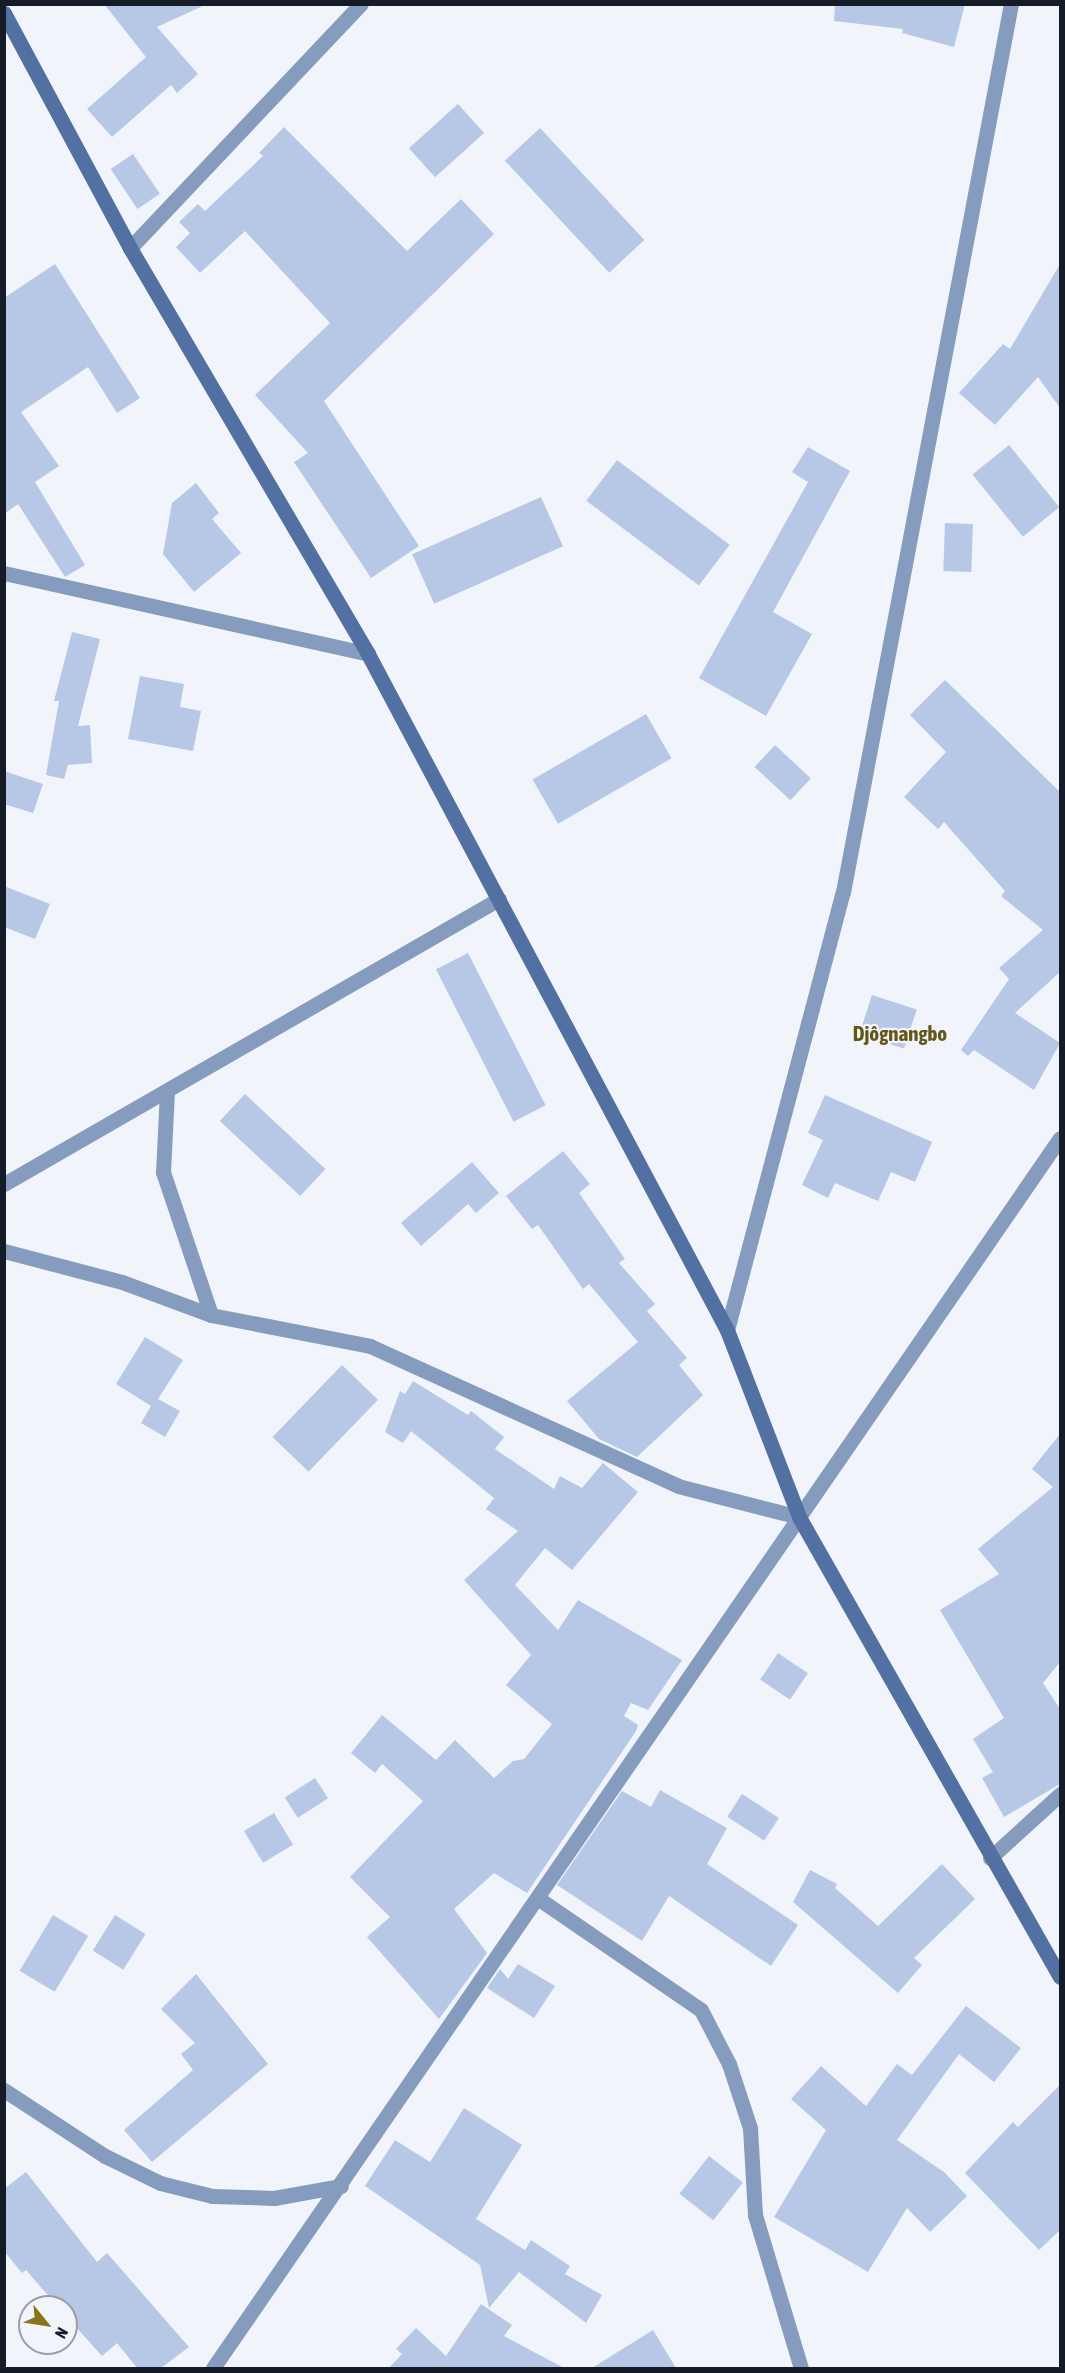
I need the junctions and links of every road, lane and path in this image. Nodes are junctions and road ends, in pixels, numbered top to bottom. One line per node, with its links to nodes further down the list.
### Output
1 (361, 4): 4 (street)
2 (1011, 4): 13 (street)
3 (4, 13): 4 (street)
4 (130, 248): 6 (street)
5 (4, 573): 6 (street)
6 (368, 654): 7 (street)
7 (499, 899): 8 (street); 13 (street)
8 (167, 1091): 10 (street); 12 (street)
9 (1060, 1138): 14 (street)
10 (4, 1184)
11 (4, 1251): 12 (street)
12 (211, 1315): 14 (street)
13 (727, 1330): 14 (street)
14 (799, 1517): 16 (street); 17 (street)
15 (1060, 1794): 16 (street)
16 (990, 1858): 18 (street)
17 (539, 1899): 20 (street); 22 (street)
18 (1060, 1977)
19 (4, 2090): 20 (street)
20 (341, 2186): 21 (street)
21 (213, 2368)
22 (801, 2368)

